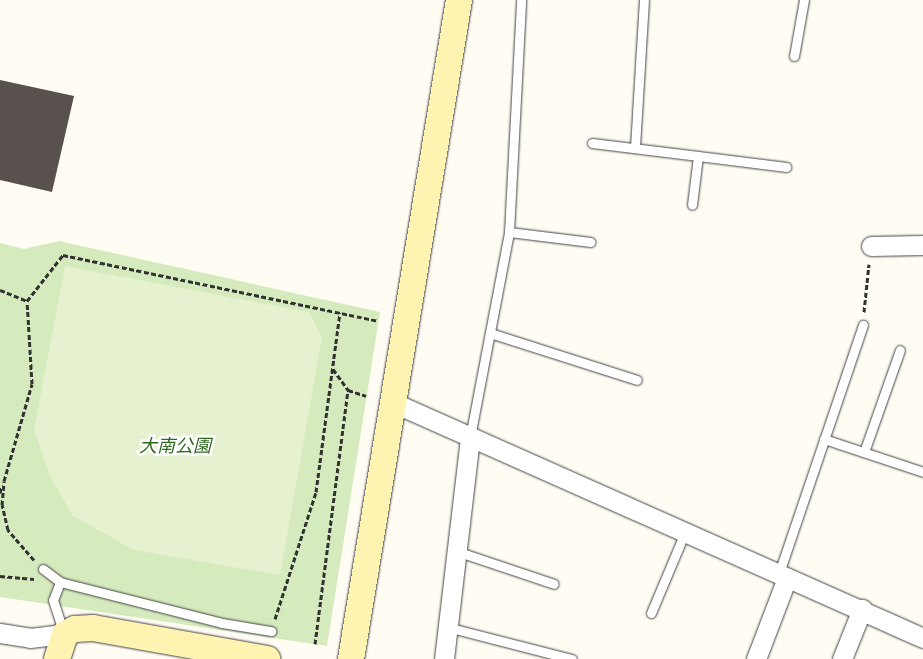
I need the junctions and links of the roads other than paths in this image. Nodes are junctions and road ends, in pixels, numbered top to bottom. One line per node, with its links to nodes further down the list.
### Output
1 (459, 0): 19 (street)
2 (521, 0): 11 (lane)
3 (644, 0): 7 (lane)
4 (804, 0): 5 (lane)
5 (794, 56)
6 (592, 142): 7 (lane)
7 (635, 147): 8 (lane)
8 (698, 156): 9 (lane); 10 (lane)
9 (786, 168)
10 (692, 205)
11 (509, 232): 12 (lane); 16 (lane)
12 (590, 242)
13 (923, 245): 14 (street)
14 (871, 246)
15 (863, 325): 21 (lane)
16 (490, 334): 18 (lane); 20 (lane)
17 (900, 350): 22 (lane)
18 (637, 380)
19 (392, 402): 20 (street); 39 (street)
20 (470, 436): 24 (street); 25 (street)
21 (824, 439): 22 (lane); 27 (lane)
22 (864, 452): 23 (lane)
23 (923, 472)
24 (685, 532): 27 (street); 31 (lane)
25 (456, 551): 29 (lane); 32 (street)
26 (43, 569): 28 (lane)
27 (783, 576): 30 (street); 42 (street)
28 (60, 582): 33 (lane); 35 (lane)
29 (554, 584)
30 (862, 609): 36 (street); 43 (street)
31 (651, 613)
32 (447, 628): 40 (street); 41 (lane)
33 (271, 631)
34 (0, 633): 35 (street)
35 (64, 634): 37 (street); 38 (street)
36 (923, 638)
37 (57, 659)
38 (267, 659)
39 (351, 659)
40 (444, 659)
41 (572, 659)
42 (756, 659)
43 (842, 659)

